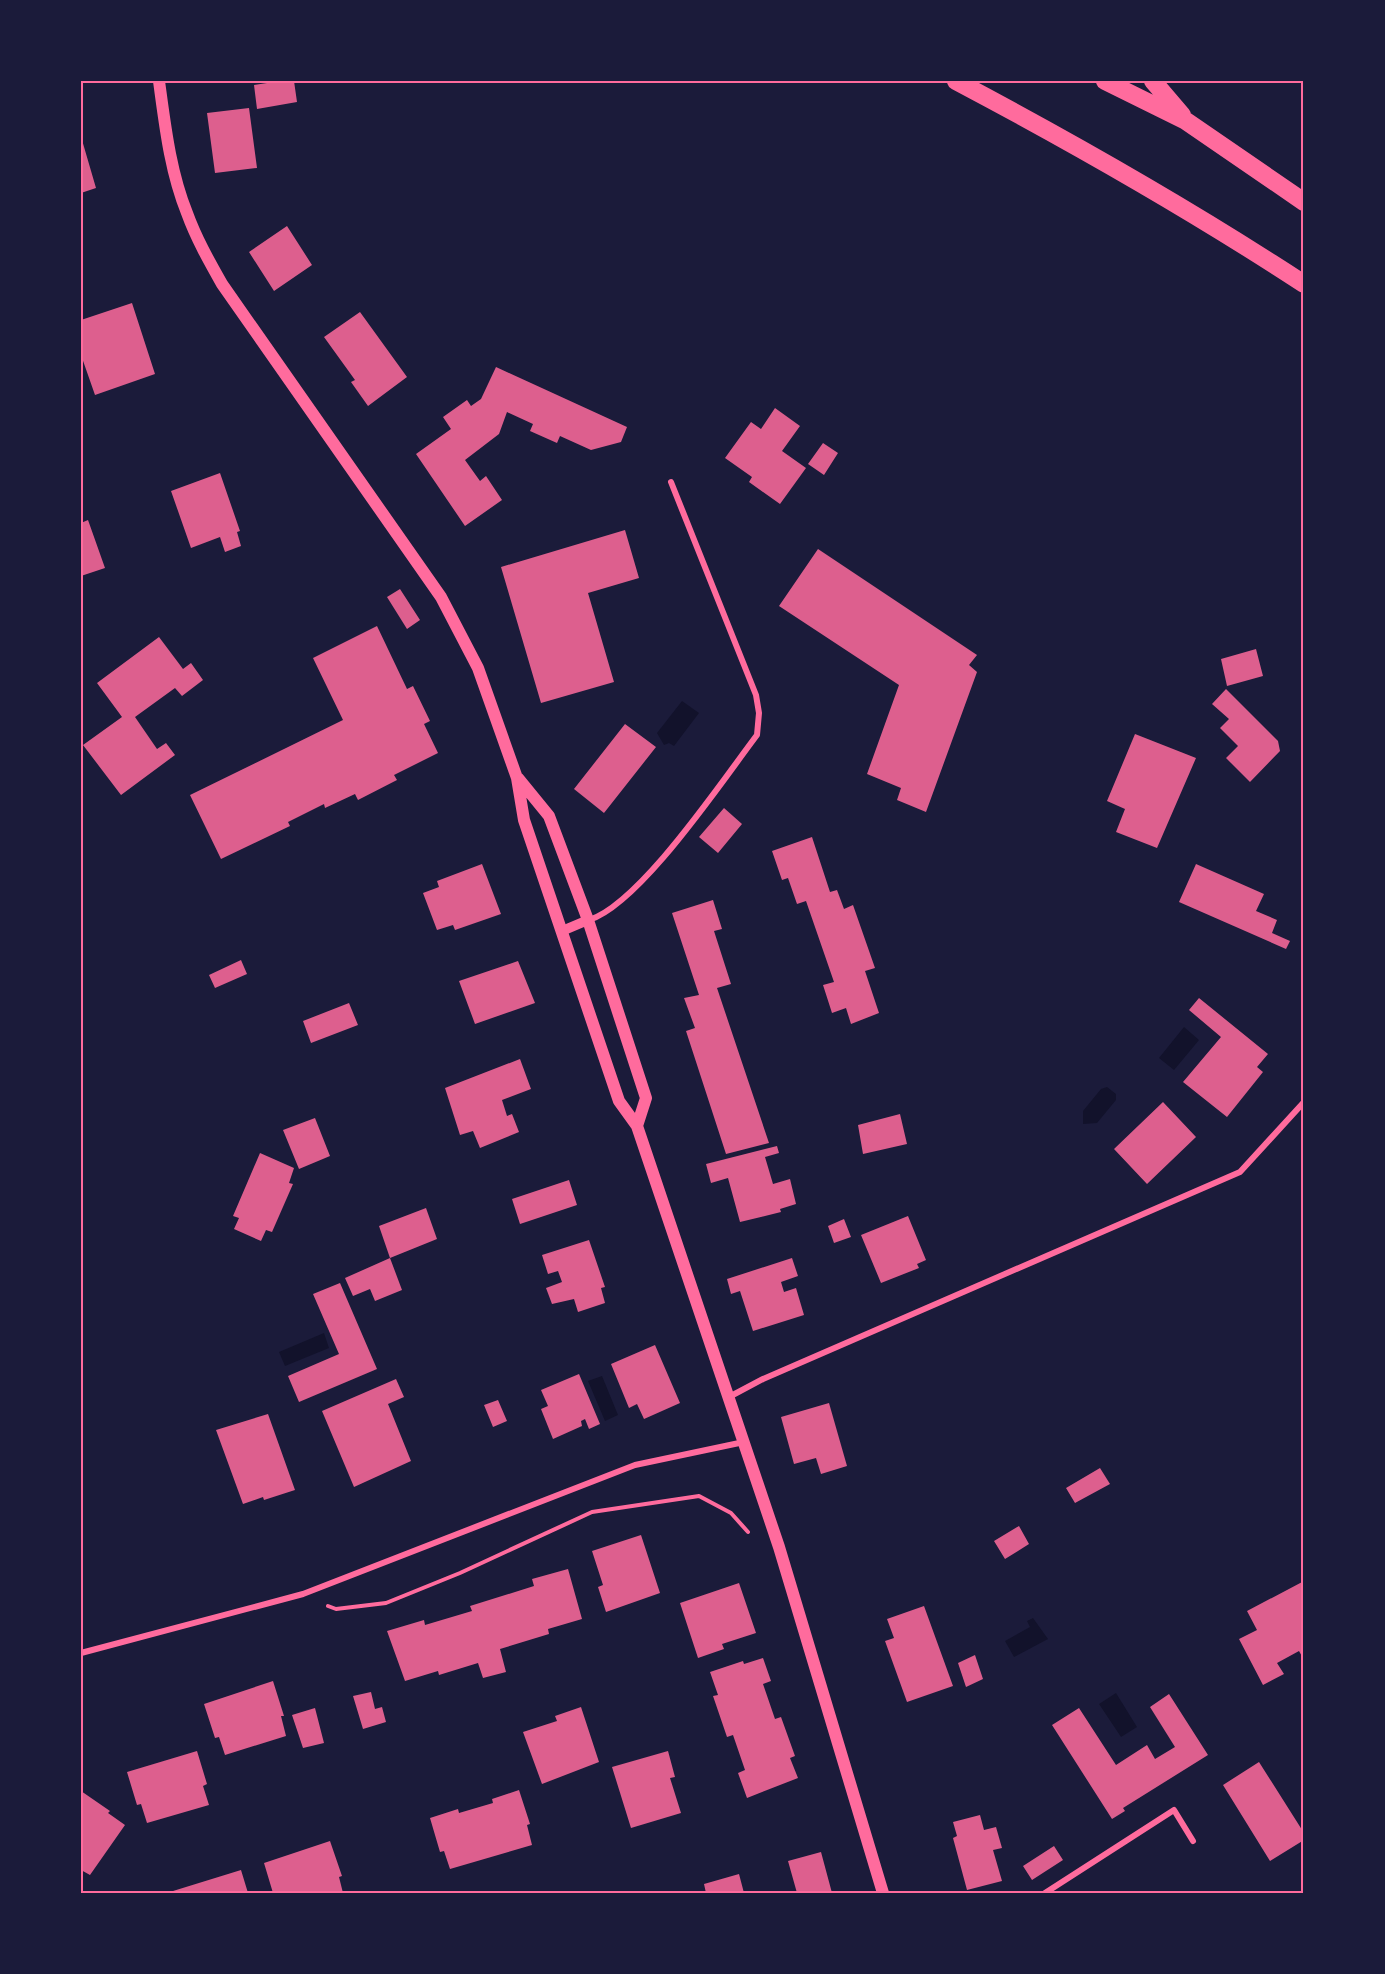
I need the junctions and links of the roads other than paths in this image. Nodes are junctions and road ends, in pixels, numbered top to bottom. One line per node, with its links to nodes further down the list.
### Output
1 (159, 81): 9 (main road)
2 (956, 81): 7 (highway)
3 (1105, 81): 5 (highway)
4 (1153, 81): 5 (highway)
5 (1186, 122): 6 (highway)
6 (1304, 202)
7 (1304, 284)
8 (671, 482): 10 (street)
9 (517, 778): 10 (main road); 11 (main road)
10 (588, 920): 11 (street); 13 (main road)
11 (561, 931): 13 (main road)
12 (1304, 1102): 14 (street)
13 (637, 1126): 14 (main road)
14 (729, 1397): 15 (main road)
15 (745, 1442): 16 (street); 18 (main road)
16 (81, 1653)
17 (1192, 1841): 19 (street)
18 (883, 1893)
19 (1045, 1893)

